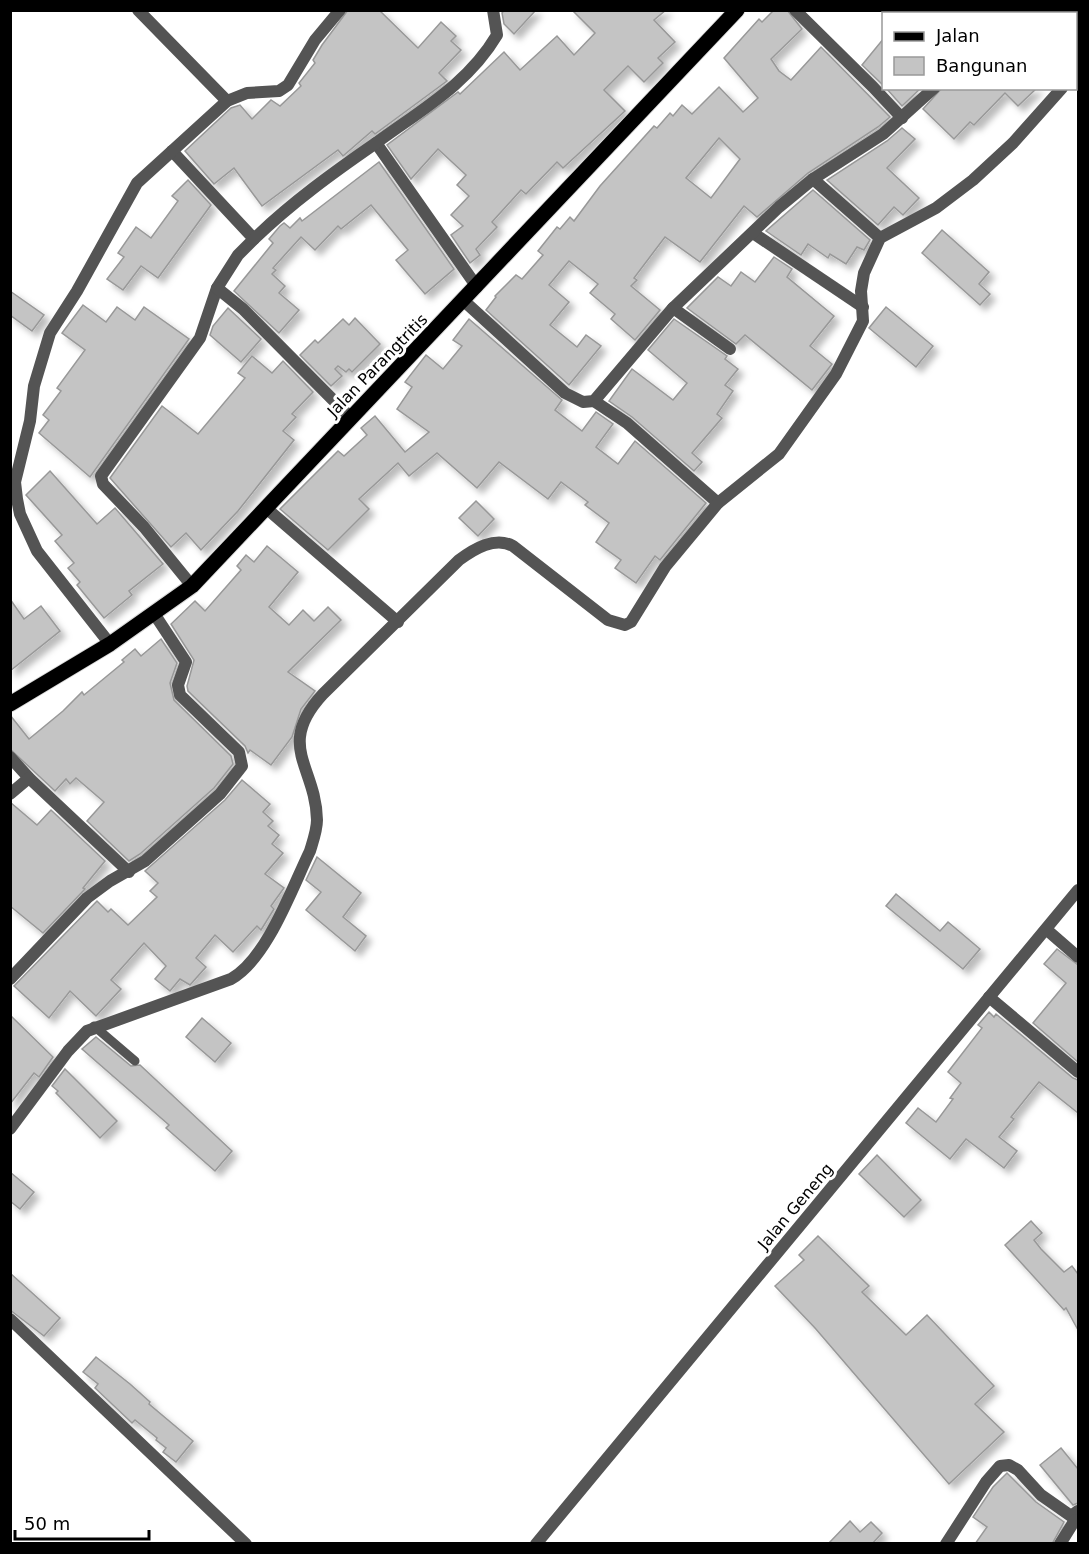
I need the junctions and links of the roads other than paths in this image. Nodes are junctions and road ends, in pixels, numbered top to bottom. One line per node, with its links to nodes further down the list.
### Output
1 (138, 10): 8 (street)
2 (340, 10): 8 (street)
3 (493, 10): 10 (street)
4 (737, 10): 16 (main road, Jalan Parangtritis)
5 (795, 10): 9 (street)
6 (932, 90): 9 (street)
7 (1060, 90): 14 (street)
8 (227, 102): 11 (street)
9 (902, 118): 12 (street)
10 (376, 143): 15 (street); 16 (street)
11 (172, 151): 15 (street); 29 (street)
12 (813, 179): 13 (street); 14 (street)
13 (753, 233): 19 (street); 20 (street)
14 (880, 238): 19 (street)
15 (254, 239): 17 (street)
16 (477, 287): 18 (main road, Jalan Parangtritis)
17 (217, 288): 23 (street); 26 (street)
18 (464, 301): 22 (street); 23 (main road, Jalan Parangtritis)
19 (863, 307): 24 (street)
20 (673, 308): 21 (street); 22 (street)
21 (730, 349)
22 (594, 401): 24 (street)
23 (351, 418): 25 (main road, Jalan Parangtritis)
24 (718, 503): 28 (street)
25 (266, 508): 26 (main road, Jalan Parangtritis); 28 (street)
26 (192, 586): 27 (main road, Jalan Parangtritis)
27 (155, 615): 29 (main road, Jalan Parangtritis); 34 (street)
28 (398, 622): 40 (street)
29 (110, 644): 30 (main road, Jalan Parangtritis)
30 (10, 704)
31 (10, 758): 32 (street)
32 (29, 778): 33 (street); 34 (street)
33 (10, 794)
34 (129, 872): 38 (street)
35 (1078, 890): 36 (street, Jalan Geneng)
36 (1047, 930): 37 (street); 39 (street, Jalan Geneng)
37 (1078, 957)
38 (10, 979)
39 (989, 998): 42 (street); 47 (street, Jalan Geneng)
40 (94, 1026): 41 (lane); 43 (street)
41 (135, 1061)
42 (1078, 1072)
43 (10, 1129)
44 (10, 1318): 46 (street)
45 (1076, 1517): 48 (street); 49 (street)
46 (246, 1544)
47 (536, 1544)
48 (946, 1544)
49 (1060, 1544)

